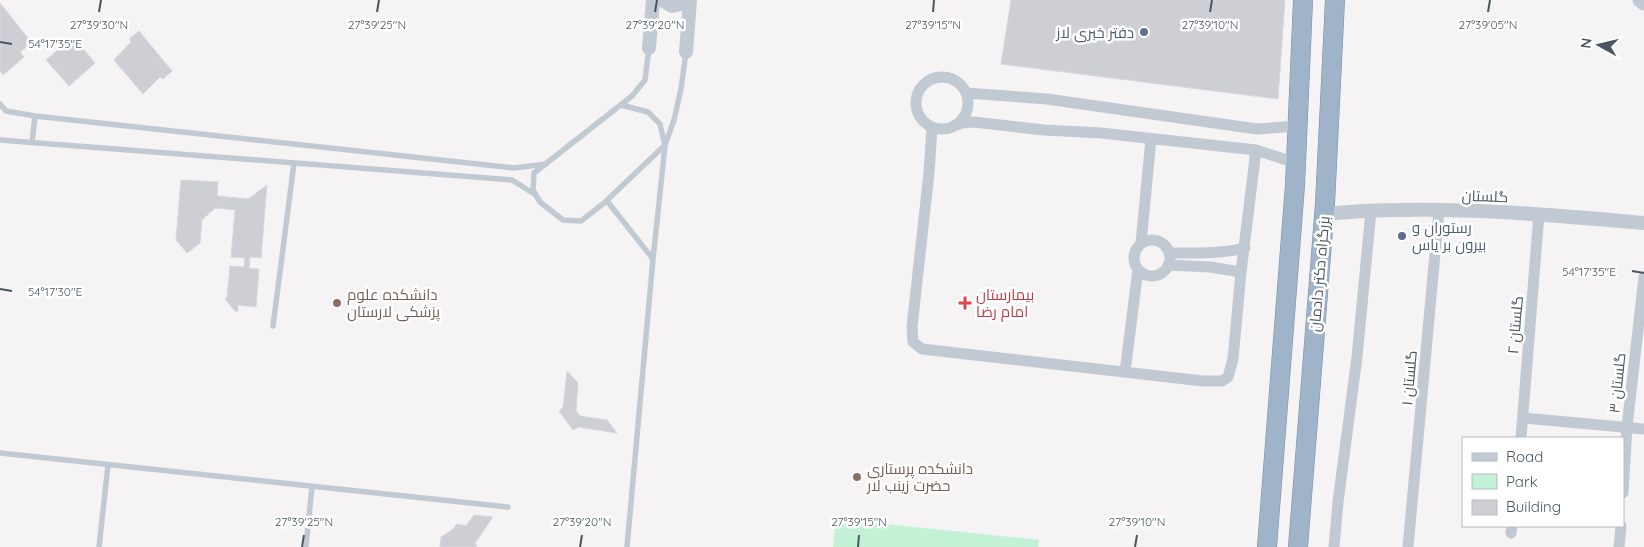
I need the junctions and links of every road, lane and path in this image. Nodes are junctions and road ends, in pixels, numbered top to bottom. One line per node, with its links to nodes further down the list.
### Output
1 (653, 0): 9 (street)
2 (662, 0): 3 (street)
3 (683, 0)
4 (690, 0): 10 (street)
5 (1303, 0): 16 (highway, بزرگراه دکتر دادمان)
6 (1335, 0): 30 (highway, بزرگراه دکتر دادمان)
7 (1640, 0): 8 (main road)
8 (1644, 3)
9 (650, 48): 13 (lane)
10 (686, 52): 21 (lane)
11 (966, 93): 15 (street); 16 (street); 17 (street)
12 (0, 104): 14 (lane)
13 (621, 105): 21 (lane); 25 (lane)
14 (34, 116): 20 (lane); 25 (lane)
15 (957, 125): 17 (street); 18 (street)
16 (1298, 126): 23 (highway, بزرگراه دکتر دادمان)
17 (932, 128): 42 (street)
18 (1151, 139): 22 (street); 33 (street)
19 (0, 140): 20 (lane)
20 (32, 142): 24 (lane)
21 (664, 146): 27 (lane); 36 (lane)
22 (1256, 150): 23 (street); 34 (street)
23 (1296, 162): 56 (highway, بزرگراه دکتر دادمان)
24 (294, 163): 26 (lane); 41 (lane)
25 (546, 164): 26 (lane)
26 (536, 195): 27 (lane)
27 (606, 201): 36 (lane)
28 (1439, 210): 29 (street, گلستان); 31 (street, گلستان); 59 (street, گلستان ۱)
29 (1371, 211): 30 (street, گلستان); 58 (street)
30 (1324, 214): 57 (highway, بزرگراه دکتر دادمان)
31 (1539, 214): 32 (street, گلستان); 43 (street, گلستان ۲)
32 (1644, 223)
33 (1141, 243): 35 (street); 38 (street)
34 (1244, 248): 35 (street); 39 (street)
35 (1169, 253): 37 (street)
36 (653, 259): 55 (lane)
37 (1168, 265): 38 (street); 39 (street)
38 (1138, 269): 42 (street)
39 (1241, 272): 42 (street)
40 (1644, 277): 44 (street, گلستان ۳)
41 (273, 326)
42 (1125, 372)
43 (1523, 418): 44 (street); 46 (street, گلستان ۲)
44 (1627, 427): 45 (street); 49 (street, گلستان ۳)
45 (1644, 429)
46 (1521, 437)
47 (0, 453): 48 (lane)
48 (108, 465): 50 (lane); 53 (lane)
49 (1624, 476)
50 (312, 486): 51 (lane); 54 (lane)
51 (508, 507)
52 (1621, 527): 60 (street)
53 (99, 547)
54 (306, 547)
55 (627, 547)
56 (1267, 547)
57 (1298, 547)
58 (1334, 547)
59 (1408, 547)
60 (1619, 547)

